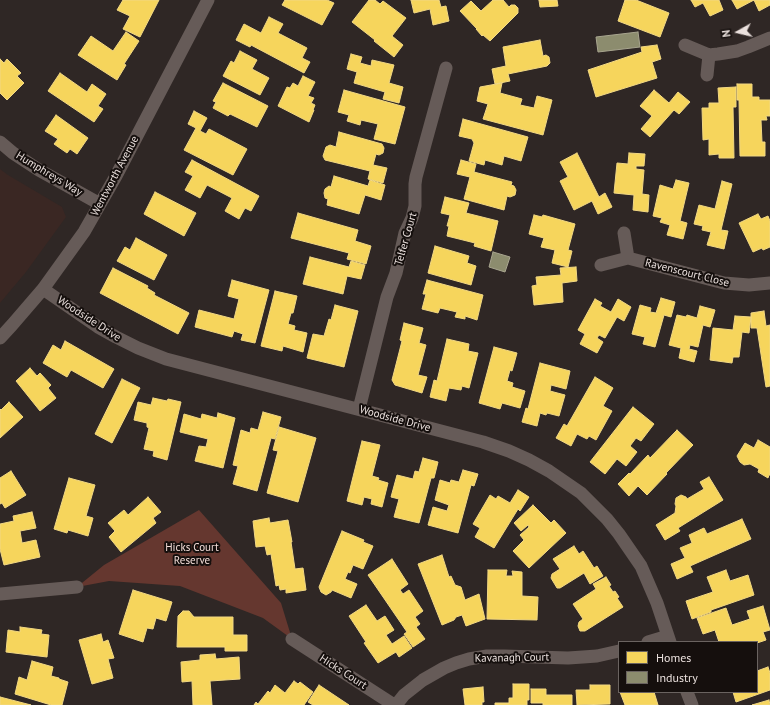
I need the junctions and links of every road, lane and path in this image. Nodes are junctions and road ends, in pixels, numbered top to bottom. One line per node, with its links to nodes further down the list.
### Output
1 (208, 0): 8 (street, Wentworth Avenue)
2 (770, 38): 4 (street)
3 (685, 45): 4 (street)
4 (709, 55): 6 (street)
5 (446, 68): 15 (street, Telfer Court)
6 (706, 75)
7 (0, 142): 8 (street, Humphreys Way)
8 (100, 204): 13 (street, Wentworth Avenue)
9 (624, 233): 10 (street)
10 (628, 258): 11 (street, Ravenscourt Close); 12 (street, Ravenscourt Close)
11 (601, 265)
12 (770, 283)
13 (43, 289): 14 (street, Wentworth Avenue); 15 (street, Woodside Drive)
14 (0, 338)
15 (359, 409): 19 (street, Woodside Drive)
16 (77, 587): 17 (street)
17 (0, 594)
18 (292, 639): 23 (street, Hicks Court)
19 (669, 639): 20 (street)
20 (655, 641)
21 (618, 651): 23 (street, Kavanagh Court)
22 (687, 693): 24 (street)
23 (395, 705)
24 (692, 705)

